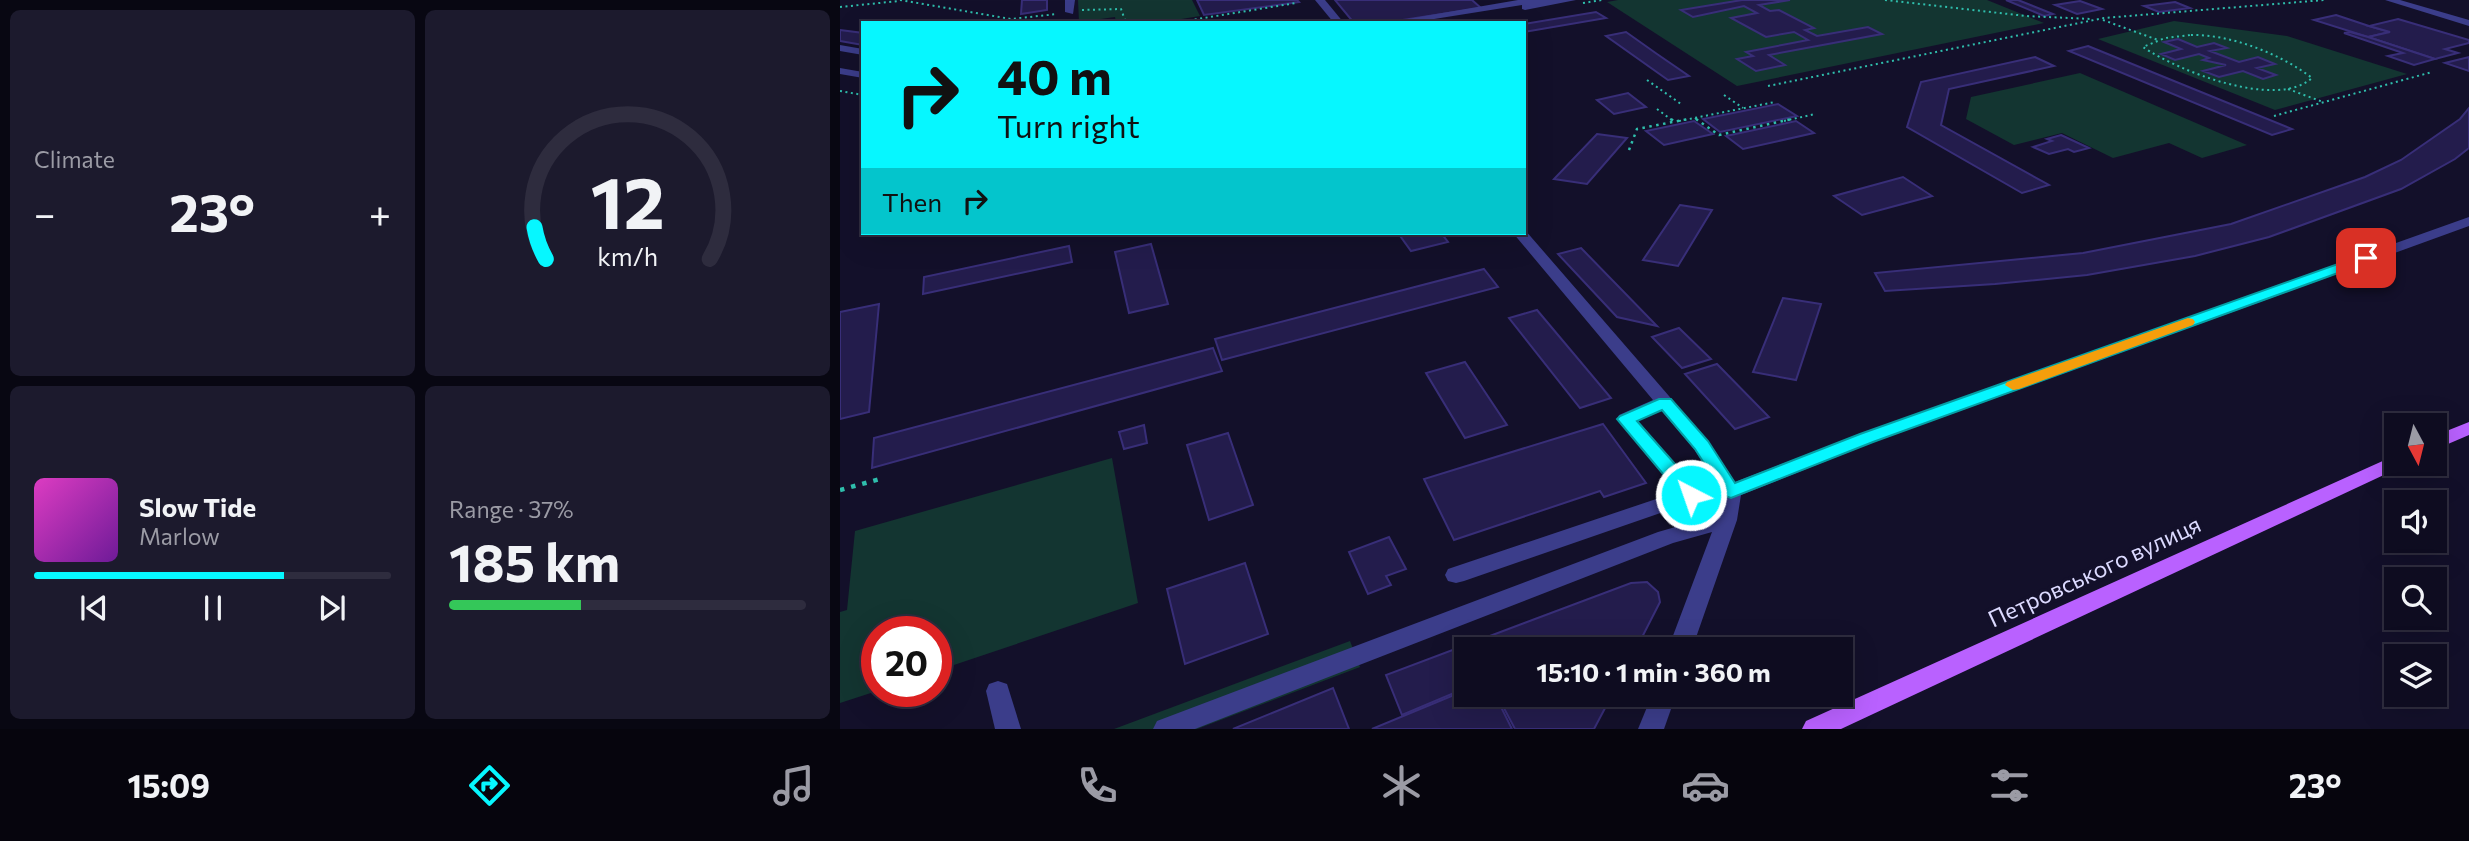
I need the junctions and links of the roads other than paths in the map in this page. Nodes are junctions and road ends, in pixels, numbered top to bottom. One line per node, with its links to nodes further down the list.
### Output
1 (1070, 0): 6 (street)
2 (1320, 0): 7 (street)
3 (1536, 0): 8 (street)
4 (1572, 0): 9 (street)
5 (2390, 0): 10 (street)
6 (1070, 12)
7 (1337, 21)
8 (1402, 21)
9 (1438, 21)
10 (2469, 23)
11 (840, 48): 12 (street)
12 (861, 52)
13 (861, 59): 14 (street)
14 (840, 62)
15 (840, 71): 16 (street)
16 (861, 75)
17 (840, 80): 18 (street)
18 (861, 84)
19 (2469, 221): 25 (street)
20 (1522, 235): 21 (street)
21 (1665, 402): 25 (street); 27 (street)
22 (2469, 428): 23 (main road)
23 (2447, 438)
24 (2384, 467): 34 (main road, Петровського вулиця)
25 (1731, 491): 26 (street)
26 (1727, 520): 28 (street); 32 (street)
27 (1455, 575)
28 (1684, 637)
29 (998, 691): 31 (street)
30 (1659, 707): 33 (street)
31 (1008, 729)
32 (1166, 729)
33 (1651, 729)
34 (1815, 729)

